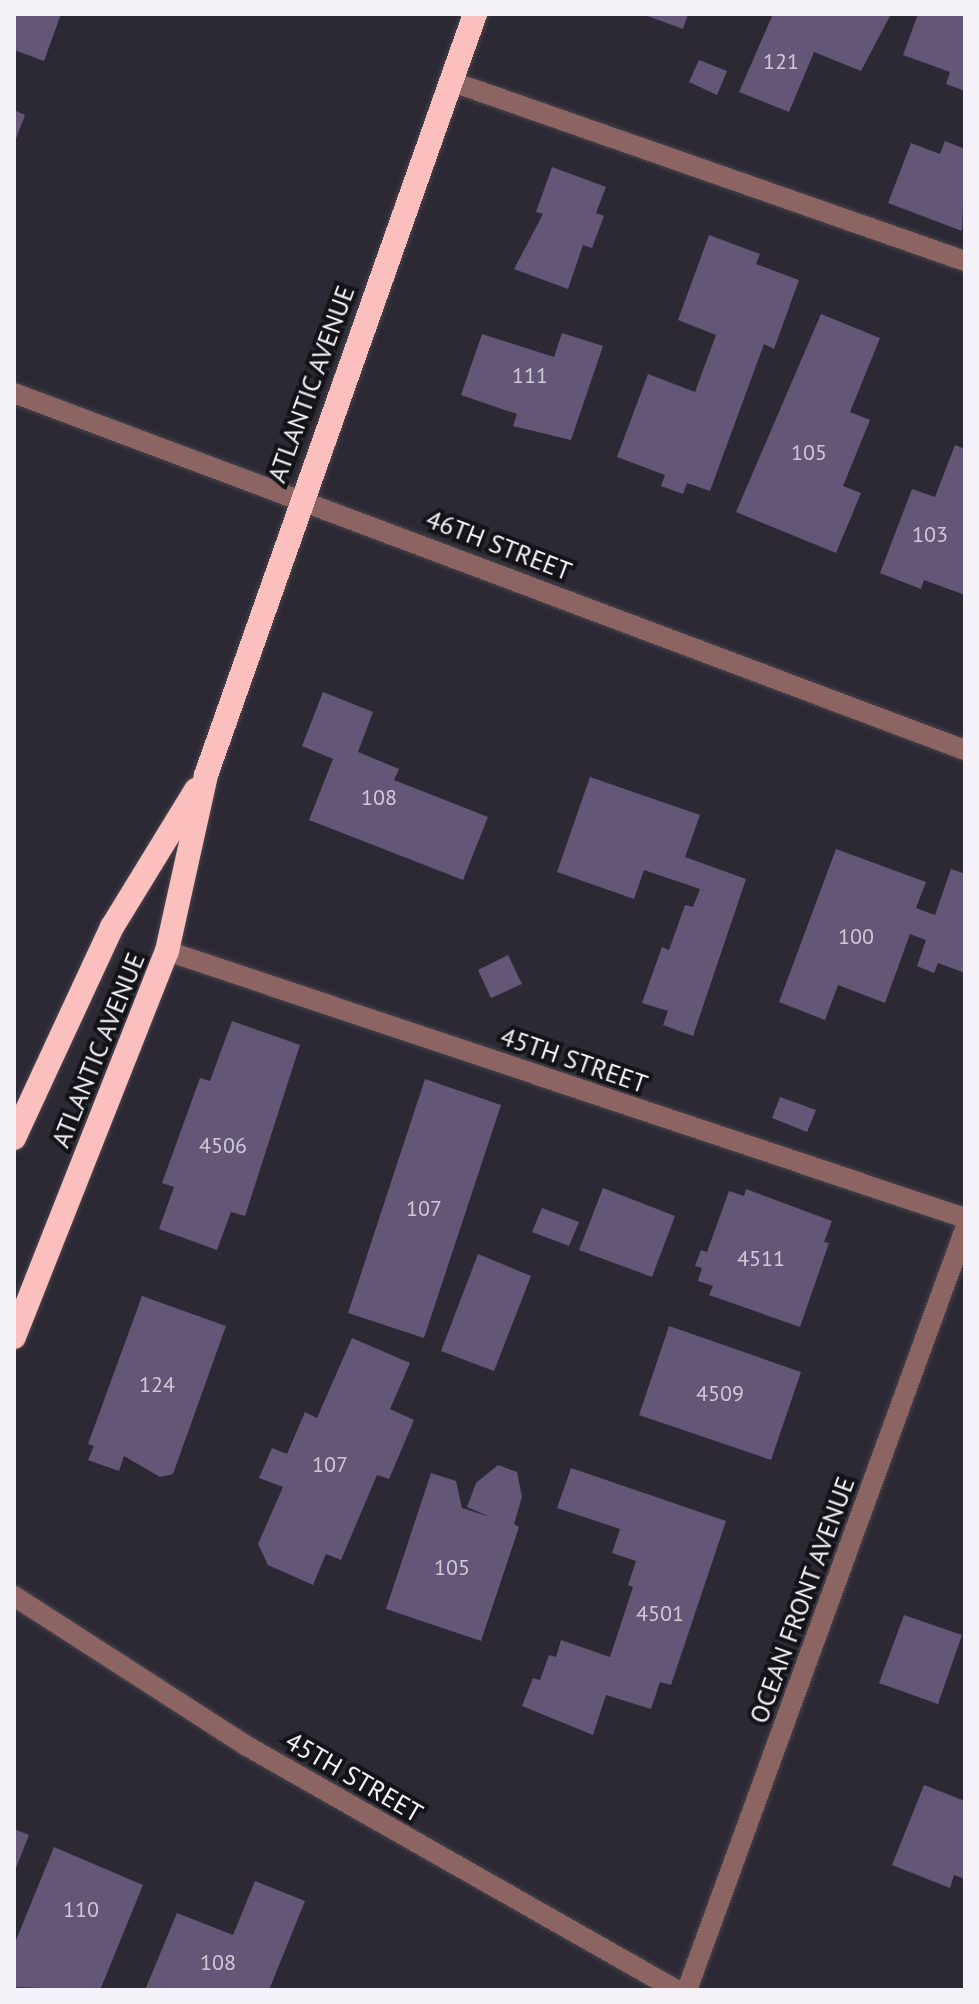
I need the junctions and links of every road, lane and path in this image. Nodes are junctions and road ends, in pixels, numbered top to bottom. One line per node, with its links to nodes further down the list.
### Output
1 (475, 14): 2 (highway, ATLANTIC AVENUE)
2 (450, 81): 3 (street); 5 (highway, ATLANTIC AVENUE)
3 (965, 261)
4 (14, 393): 5 (street, 46TH STREET)
5 (300, 497): 6 (street, 46TH STREET); 7 (highway, ATLANTIC AVENUE)
6 (965, 750)
7 (206, 775): 8 (highway, ATLANTIC AVENUE); 9 (highway, ATLANTIC AVENUE)
8 (167, 951): 10 (street, 45TH STREET); 12 (highway, ATLANTIC AVENUE)
9 (14, 1138)
10 (965, 1218)
11 (965, 1229): 15 (street, OCEAN FRONT AVENUE)
12 (14, 1337)
13 (14, 1596): 14 (street, 45TH STREET)
14 (677, 1990)
15 (687, 1990)

